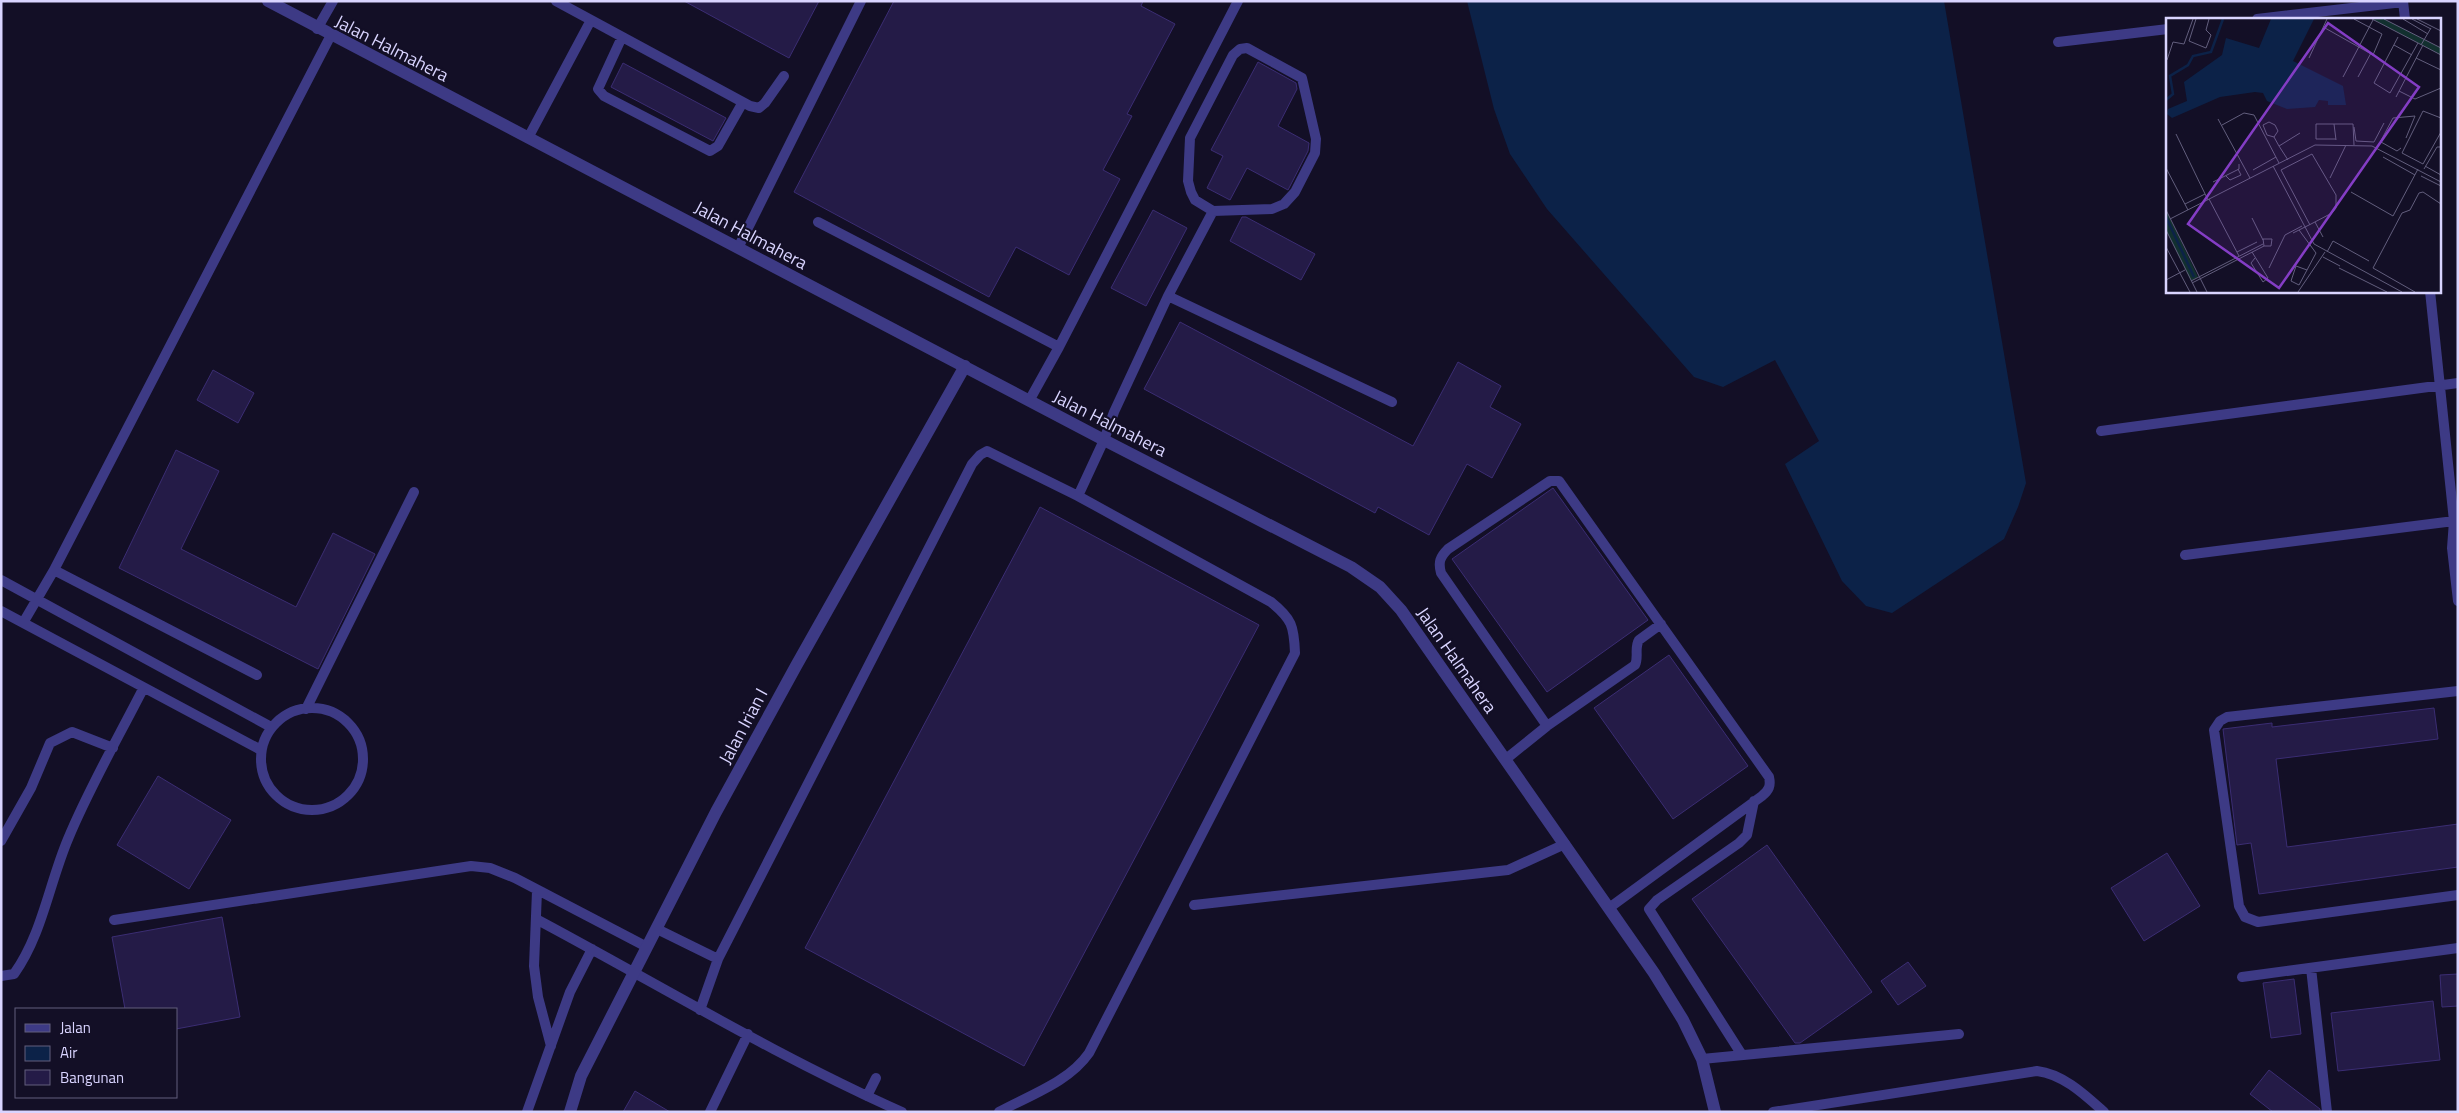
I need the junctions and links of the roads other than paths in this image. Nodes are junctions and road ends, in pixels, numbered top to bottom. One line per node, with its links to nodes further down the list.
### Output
1 (268, 1): 10 (street, Jalan Halmahera)
2 (333, 1): 10 (lane)
3 (556, 1): 9 (lane)
4 (861, 1): 20 (lane)
5 (1238, 1): 23 (lane)
6 (2403, 1): 7 (lane); 8 (lane)
7 (2265, 18)
8 (2404, 18)
9 (591, 20): 13 (lane); 17 (lane)
10 (317, 29): 12 (street, Jalan Halmahera)
11 (2166, 29): 14 (lane)
12 (330, 35): 17 (street, Jalan Halmahera); 36 (lane)
13 (622, 37): 16 (lane); 16 (lane)
14 (2058, 42)
15 (784, 76): 16 (lane)
16 (743, 102)
17 (528, 138): 20 (street, Jalan Halmahera)
18 (1213, 211): 18 (lane); 22 (lane)
19 (818, 222): 23 (lane)
20 (738, 248): 24 (street, Jalan Halmahera)
21 (2430, 292): 26 (lane)
22 (1168, 296): 28 (lane); 30 (lane)
23 (1060, 347): 27 (lane)
24 (965, 366): 27 (street, Jalan Halmahera); 61 (street, Jalan Irian I)
25 (2458, 383): 26 (lane)
26 (2439, 386): 29 (lane); 33 (lane)
27 (1029, 401): 30 (street, Jalan Halmahera)
28 (1392, 402)
29 (2101, 431)
30 (1104, 440): 32 (lane); 51 (street, Jalan Halmahera)
31 (414, 492): 46 (lane)
32 (1078, 496): 65 (lane); 83 (lane)
33 (2454, 520): 34 (lane); 35 (lane)
34 (2455, 547): 39 (lane)
35 (2185, 555)
36 (54, 570): 38 (lane); 43 (lane)
37 (1, 580): 38 (lane)
38 (37, 599): 41 (lane); 48 (lane)
39 (2458, 601)
40 (1, 611): 41 (lane)
41 (24, 623): 44 (lane)
42 (1660, 624): 47 (lane); 47 (lane); 52 (lane)
43 (257, 675)
44 (143, 689): 49 (lane); 50 (lane)
45 (2458, 691): 56 (lane)
46 (306, 709): 48 (lane); 50 (lane)
47 (1547, 726): 51 (lane)
48 (271, 727): 50 (lane)
49 (113, 748): 53 (lane); 68 (lane)
50 (261, 750)
51 (1506, 759): 54 (street, Jalan Halmahera)
52 (1754, 801): 58 (lane); 74 (lane)
53 (1, 841)
54 (1565, 844): 57 (lane); 58 (street, Jalan Halmahera)
55 (537, 891): 59 (lane); 60 (lane); 62 (lane)
56 (2458, 895)
57 (1194, 906)
58 (1610, 908): 75 (street, Jalan Halmahera)
59 (536, 919): 64 (lane); 73 (lane)
60 (114, 920)
61 (657, 928): 62 (street, Jalan Irian I); 65 (lane)
62 (647, 947): 67 (street, Jalan Irian I)
63 (2458, 948): 66 (lane)
64 (592, 949): 67 (lane); 73 (lane)
65 (718, 959): 70 (lane)
66 (2310, 968): 69 (lane); 87 (lane)
67 (635, 972): 70 (lane); 80 (street, Jalan Irian I)
68 (1, 976)
69 (2242, 977)
70 (700, 1010): 71 (lane)
71 (748, 1034): 77 (lane); 81 (lane)
72 (1959, 1034): 74 (lane)
73 (551, 1046): 79 (lane)
74 (1742, 1055): 75 (lane)
75 (1702, 1059): 84 (street, Jalan Halmahera)
76 (876, 1078): 77 (lane)
77 (867, 1096): 82 (lane)
78 (1785, 1111): 85 (lane); 86 (lane)
79 (527, 1112)
80 (570, 1112)
81 (710, 1112)
82 (902, 1112)
83 (1000, 1112)
84 (1715, 1112)
85 (1773, 1112)
86 (2104, 1112)
87 (2327, 1112)

